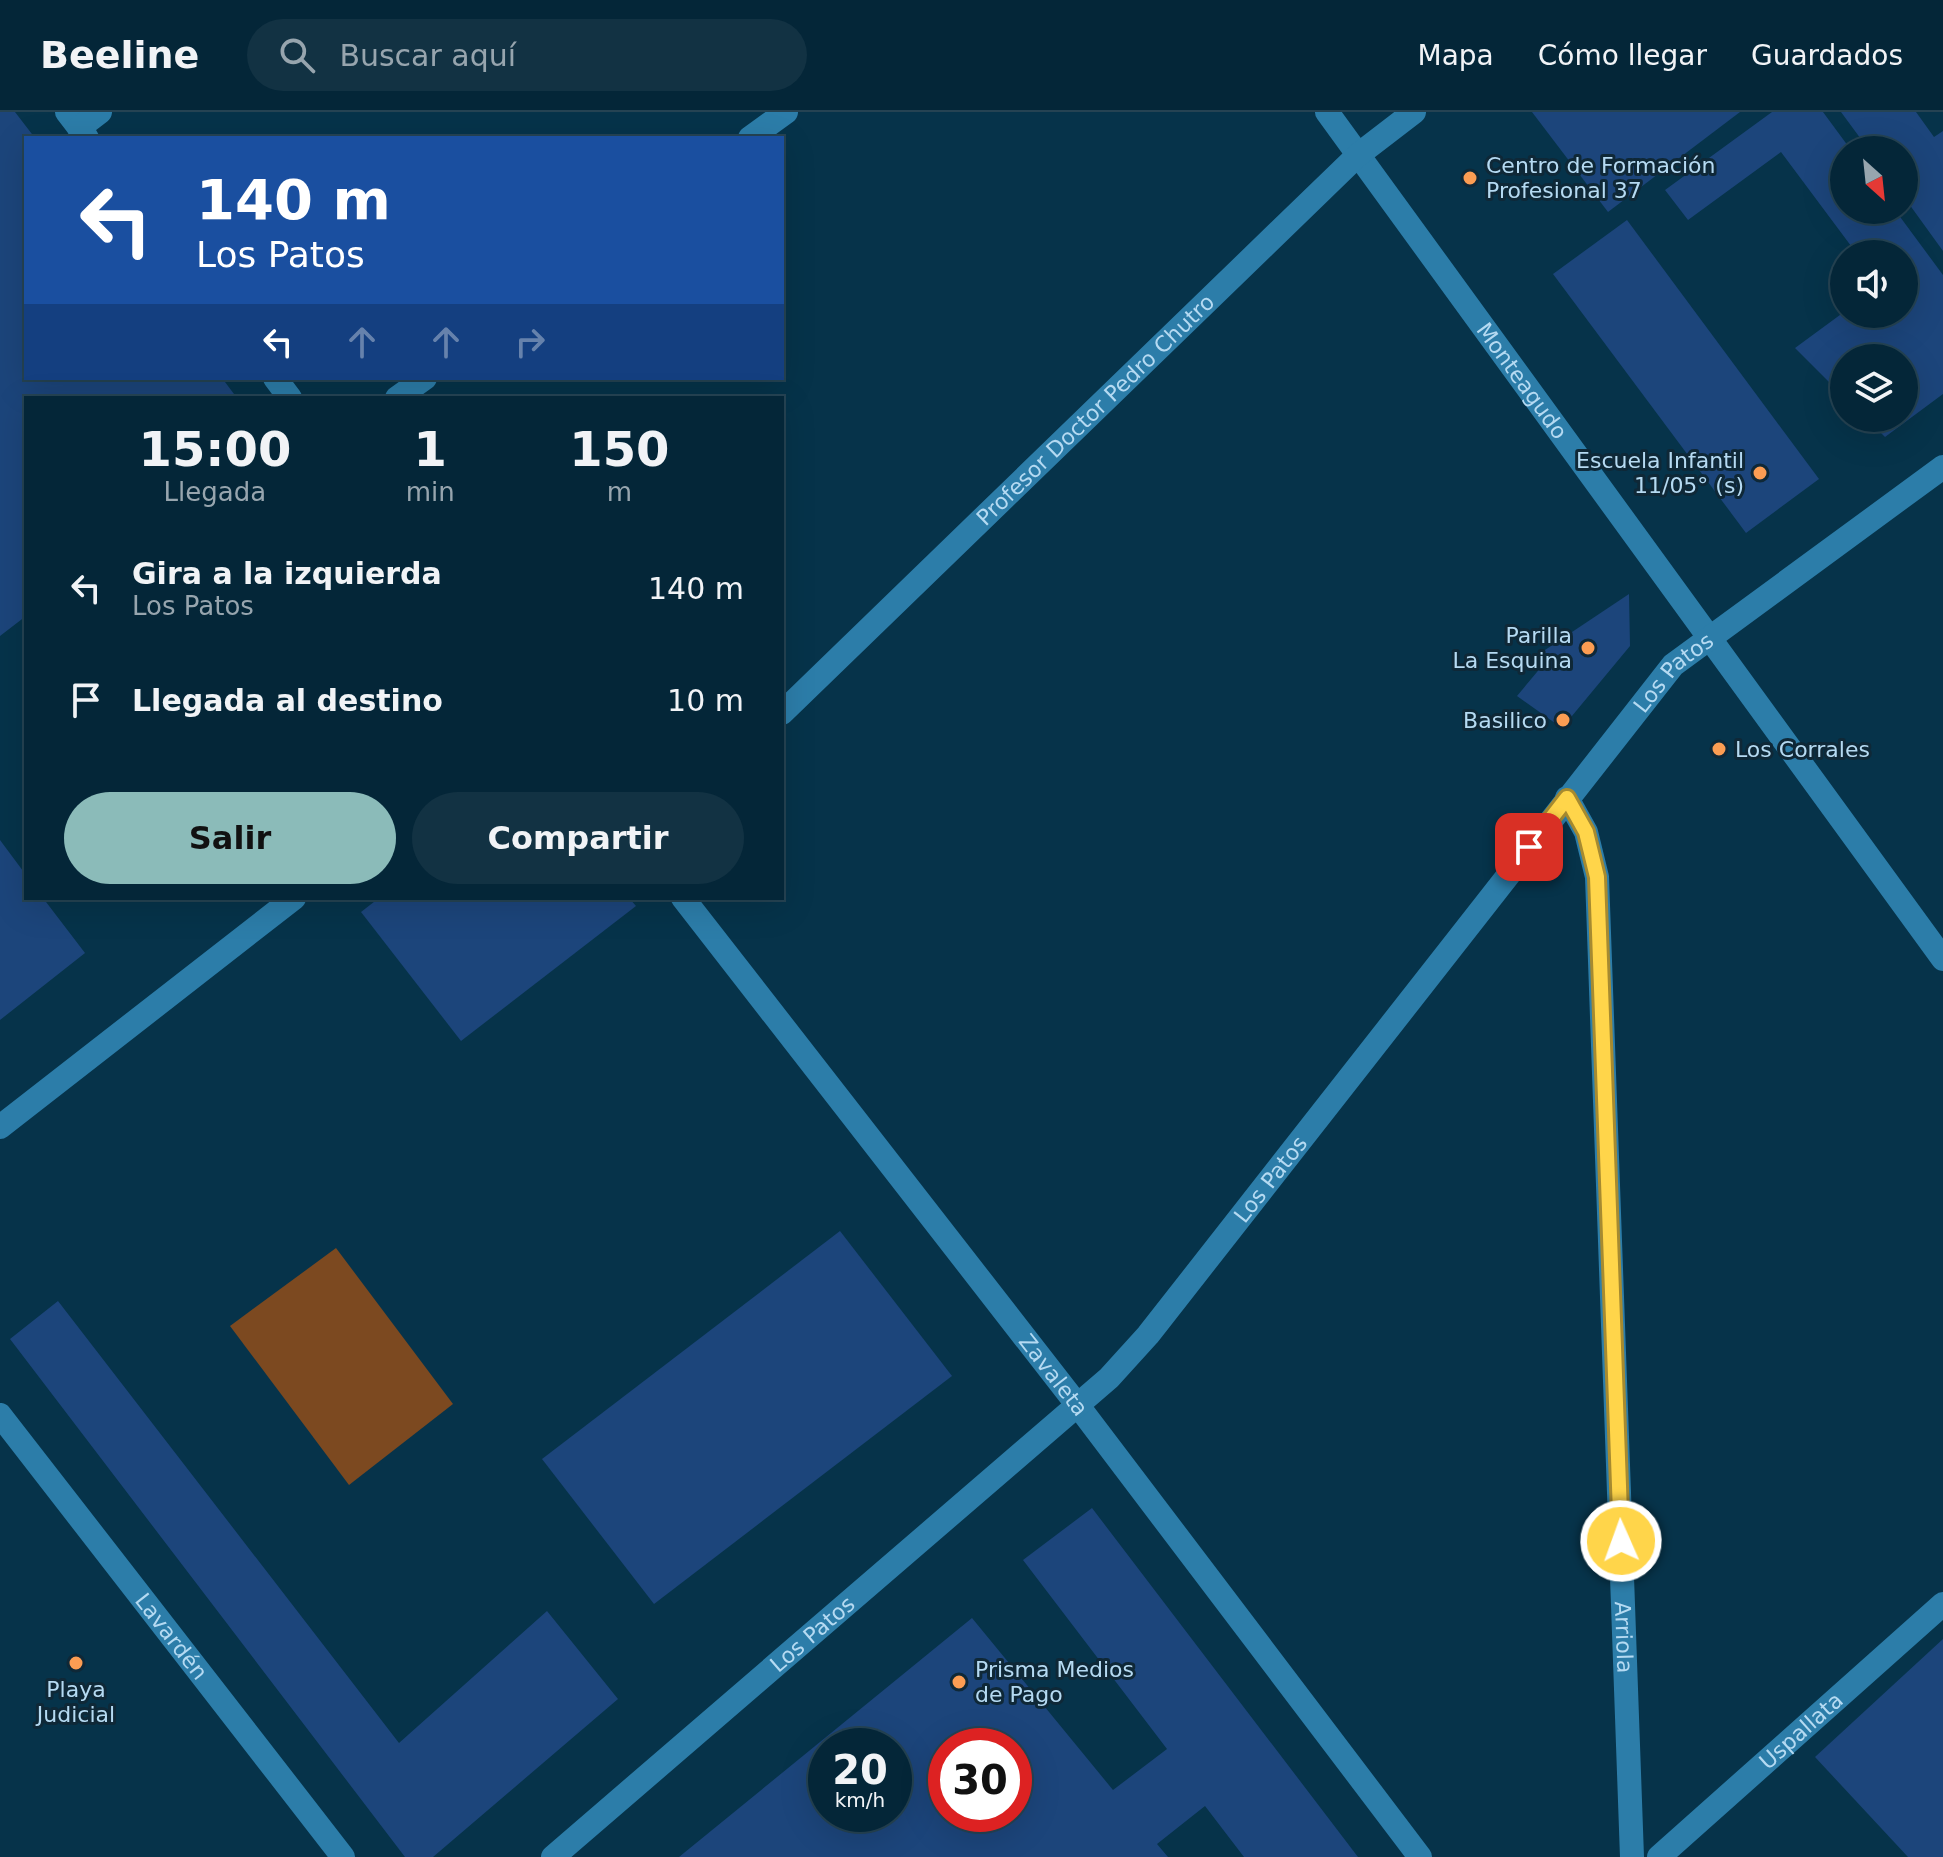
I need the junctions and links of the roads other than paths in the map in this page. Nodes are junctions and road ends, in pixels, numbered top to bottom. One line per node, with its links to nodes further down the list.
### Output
1 (100, 112): 5 (street)
2 (786, 112): 6 (street)
3 (1327, 112): 7 (street, Monteagudo)
4 (1414, 112): 7 (street, Profesor Doctor Pedro Chutro)
5 (78, 126)
6 (753, 136)
7 (1358, 155): 11 (street, Monteagudo); 12 (street, Profesor Doctor Pedro Chutro)
8 (422, 380): 9 (street)
9 (400, 396)
10 (1943, 467): 11 (street, Los Patos)
11 (1709, 637): 13 (street, Los Patos); 16 (street, Monteagudo)
12 (784, 711)
13 (1567, 798): 18 (street, Los Patos); 24 (street, Arriola)
14 (291, 900): 17 (street)
15 (685, 900): 18 (street, Zavaleta)
16 (1943, 959)
17 (0, 1127)
18 (1079, 1407): 22 (street, Los Patos); 23 (street, Zavaleta)
19 (0, 1415): 21 (street, Lavardén)
20 (1943, 1604): 25 (street, Uspallata)
21 (343, 1857)
22 (553, 1857)
23 (1420, 1857)
24 (1632, 1857)
25 (1659, 1857)

